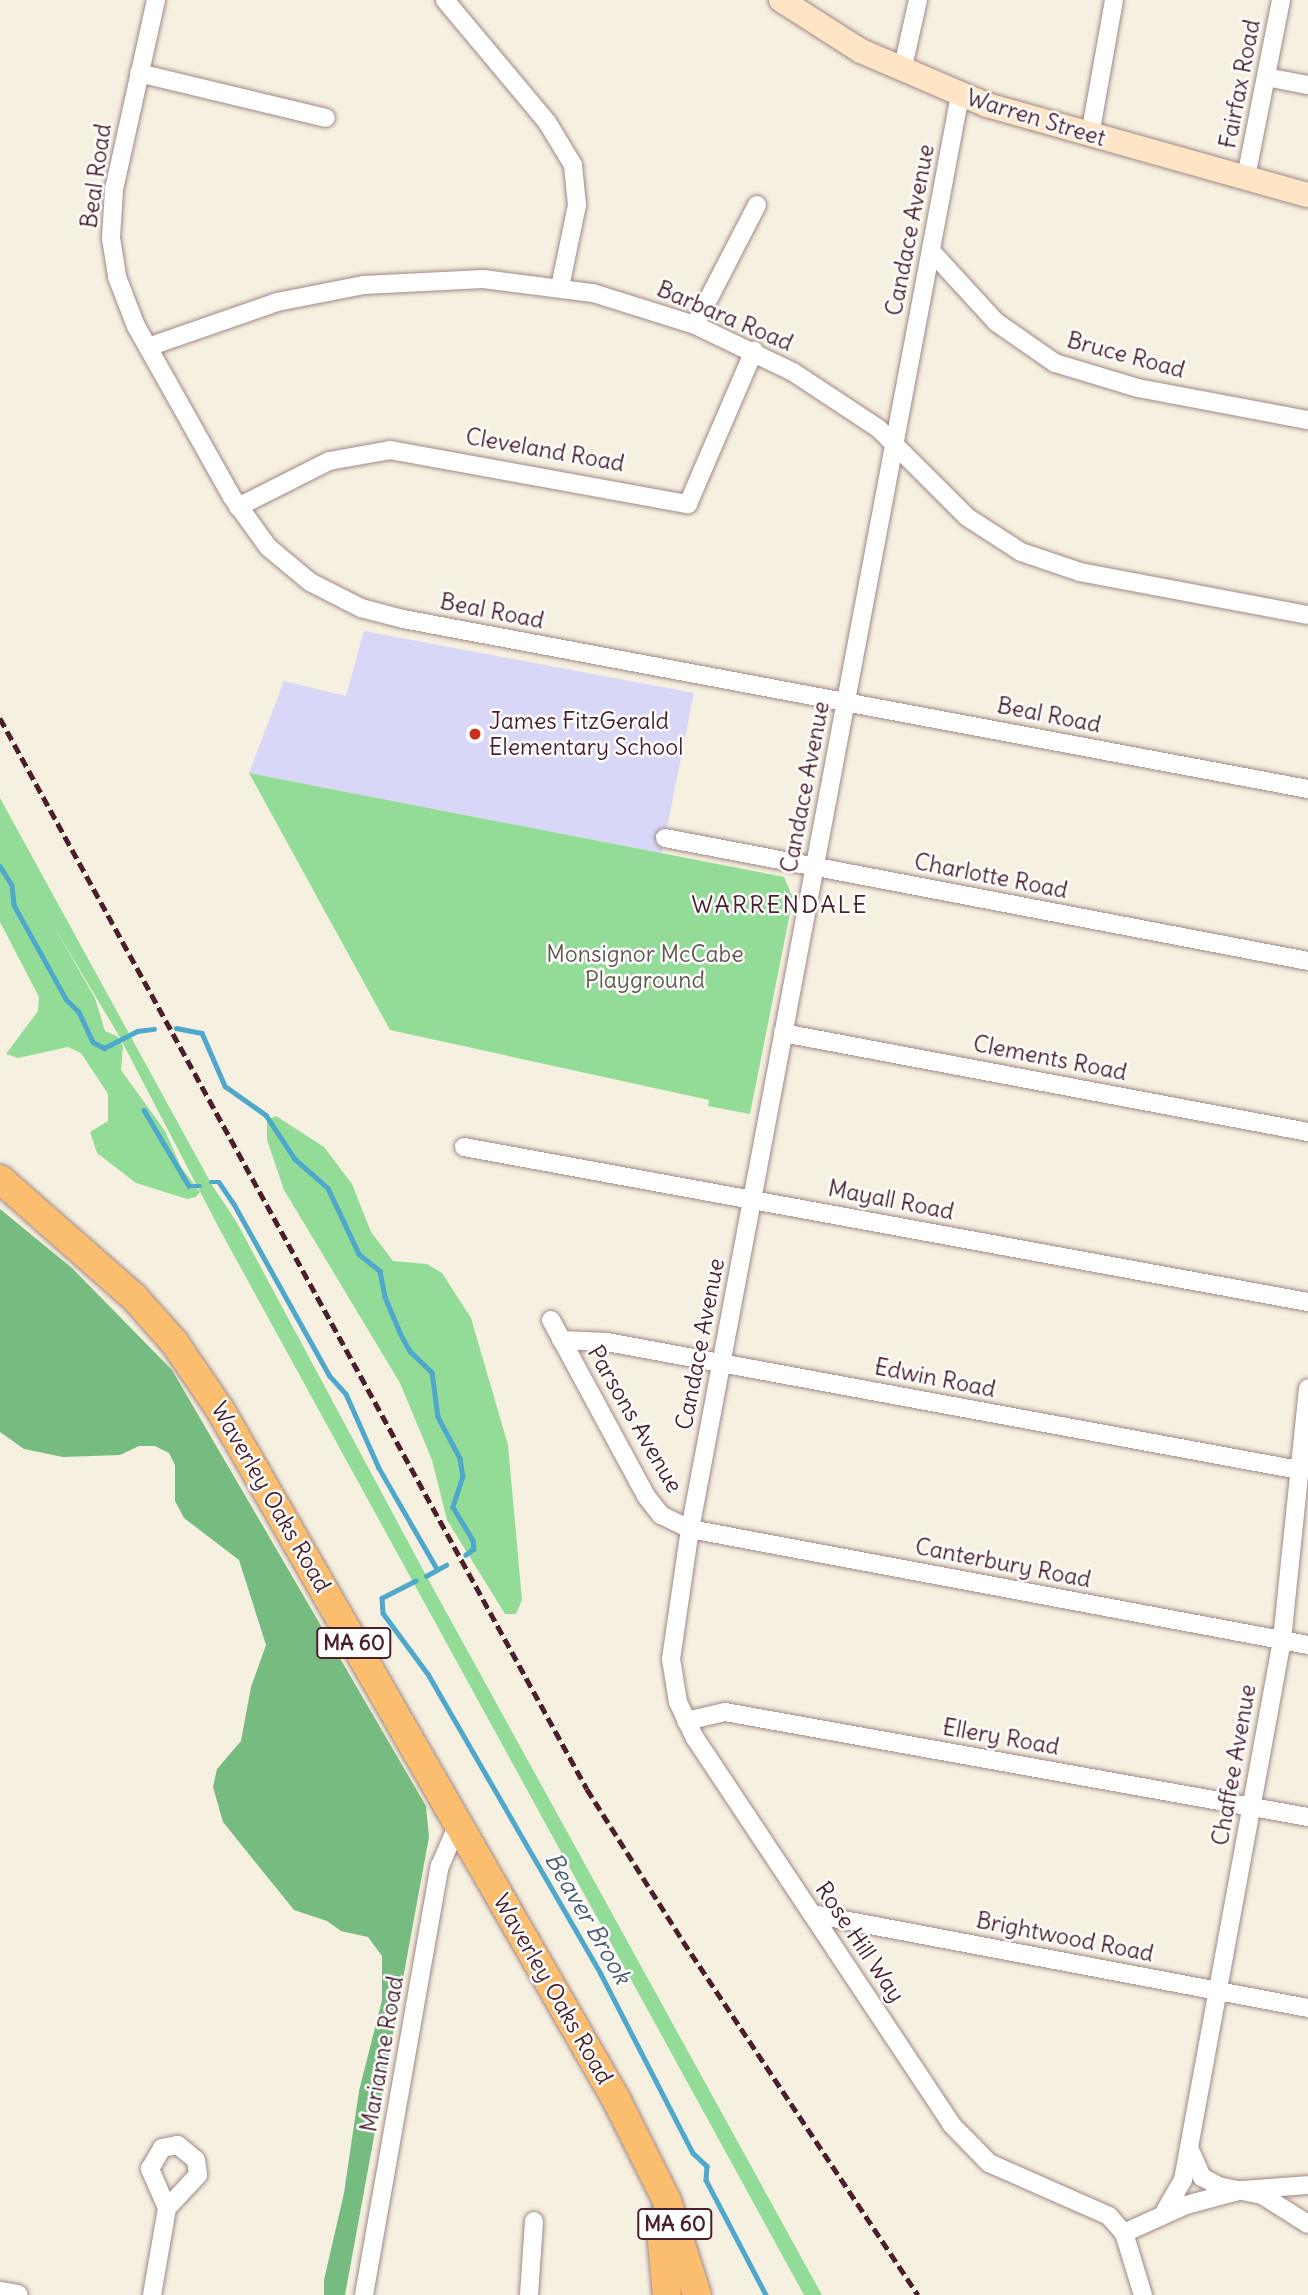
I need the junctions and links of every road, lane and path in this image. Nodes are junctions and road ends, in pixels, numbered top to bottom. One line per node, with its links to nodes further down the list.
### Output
1 (156, 0): 8 (street, Beal Road)
2 (445, 0): 18 (street)
3 (781, 0): 7 (main road, Warren Street)
4 (918, 0): 7 (street)
5 (1114, 0): 13 (street)
6 (1281, 0): 9 (street, Fairfax Road)
7 (902, 71): 11 (main road, Warren Street)
8 (139, 73): 12 (street); 20 (street, Beal Road)
9 (1266, 77): 10 (street); 14 (street, Fairfax Road)
10 (1308, 85)
11 (960, 95): 13 (main road, Warren Street); 17 (street, Candace Avenue)
12 (326, 118)
13 (1090, 135): 14 (main road, Warren Street)
14 (1246, 177): 15 (main road, Warren Street)
15 (1308, 195)
16 (757, 205): 19 (street)
17 (931, 251): 22 (street, Bruce Road); 23 (street, Candace Avenue)
18 (561, 287): 19 (street, Barbara Road); 20 (street, Barbara Road)
19 (695, 325): 21 (street, Barbara Road)
20 (148, 346): 24 (street, Beal Road)
21 (754, 351): 23 (street, Barbara Road); 24 (street, Cleveland Road)
22 (1308, 420)
23 (893, 442): 25 (street, Barbara Road); 26 (street, Candace Avenue)
24 (238, 508): 26 (street, Beal Road)
25 (1308, 615)
26 (846, 702): 27 (street, Beal Road); 29 (street, Candace Avenue)
27 (1308, 789)
28 (666, 838): 29 (street, Charlotte Road)
29 (814, 868): 30 (street, Charlotte Road); 31 (street, Candace Avenue)
30 (1308, 961)
31 (783, 1033): 32 (street, Clements Road); 35 (street, Candace Avenue)
32 (1308, 1132)
33 (464, 1147): 35 (street, Mayall Road)
34 (0, 1179): 48 (main road, Waverley Oaks Road / MA 60)
35 (752, 1199): 36 (street, Mayall Road); 39 (street, Candace Avenue)
36 (1308, 1303)
37 (551, 1320): 38 (street, Parsons Avenue)
38 (561, 1340): 39 (street, Edwin Road); 42 (street, Parsons Avenue)
39 (721, 1363): 41 (street, Edwin Road); 42 (street, Candace Avenue)
40 (1308, 1388): 41 (street, Chaffee Avenue)
41 (1299, 1470): 43 (street, Chaffee Avenue)
42 (690, 1529): 43 (street, Canterbury Road); 45 (street, Rose Hill Way)
43 (1282, 1640): 44 (street, Canterbury Road); 46 (street, Chaffee Avenue)
44 (1308, 1645)
45 (686, 1721): 46 (street, Ellery Road); 49 (street, Rose Hill Way)
46 (1252, 1807): 47 (street, Ellery Road); 50 (street, Chaffee Avenue)
47 (1308, 1817)
48 (458, 1824): 53 (main road, Waverley Oaks Road / MA 60); 64 (street, Marianne Road)
49 (813, 1914): 50 (street, Brightwood Road); 60 (street, Rose Hill Way)
50 (1217, 1991): 51 (street, Brightwood Road); 52 (street, Chaffee Avenue)
51 (1308, 2008)
52 (1189, 2148): 55 (street); 57 (street, Chaffee Avenue)
53 (644, 2156): 66 (main road, Waverley Oaks Road / MA 60); 67 (main road, Waverley Oaks Road / MA 60)
54 (1308, 2185): 55 (street)
55 (1242, 2190): 57 (street); 59 (street)
56 (167, 2208): 63 (street)
57 (1166, 2211): 60 (street)
58 (534, 2221): 65 (street)
59 (1308, 2224)
60 (1124, 2233): 68 (street)
61 (0, 2292): 62 (street)
62 (17, 2295)
63 (152, 2295)
64 (364, 2295)
65 (529, 2295)
66 (667, 2295)
67 (697, 2295)
68 (1143, 2295)

